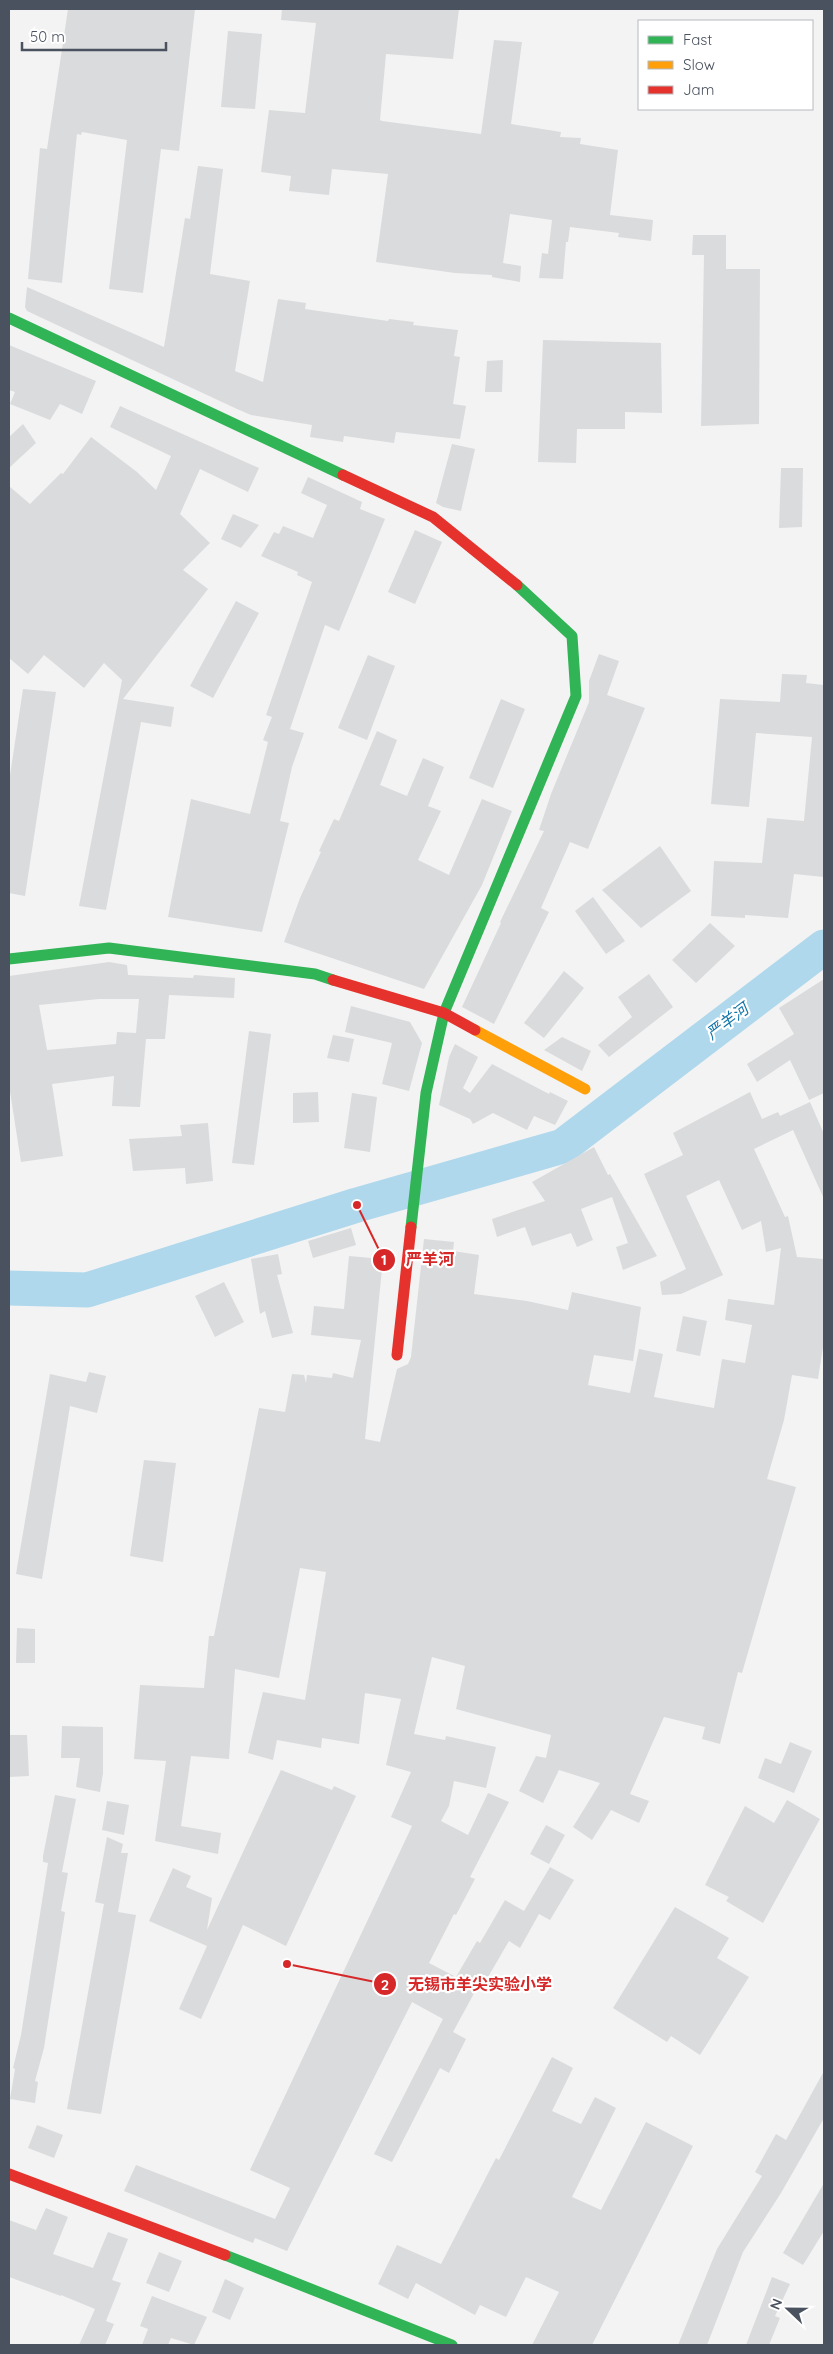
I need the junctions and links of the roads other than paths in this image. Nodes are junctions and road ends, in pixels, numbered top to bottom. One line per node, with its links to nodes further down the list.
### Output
1 (9, 318): 3 (street)
2 (9, 959): 3 (street)
3 (444, 1013): 4 (street); 5 (street)
4 (585, 1088)
5 (397, 1355)
6 (9, 2174): 7 (street)
7 (452, 2345)

